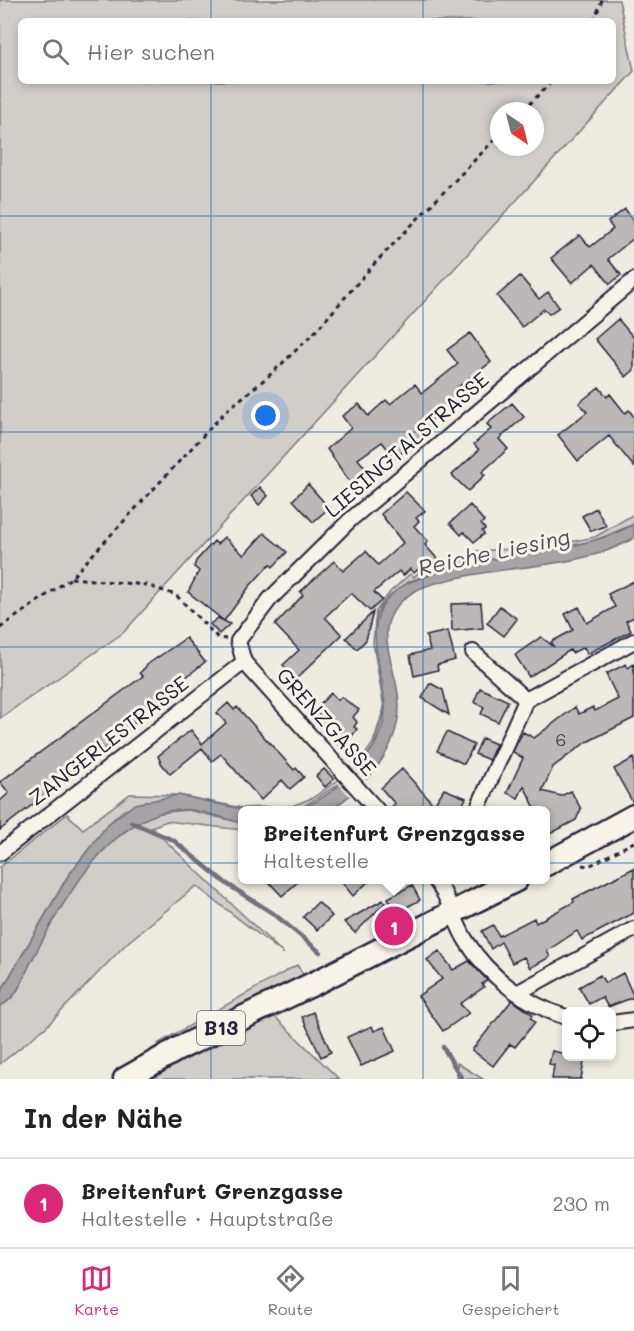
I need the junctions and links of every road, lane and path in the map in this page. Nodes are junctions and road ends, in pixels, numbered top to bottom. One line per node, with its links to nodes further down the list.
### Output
1 (602, 0): 2 (path)
2 (595, 18)
3 (549, 84): 4 (path)
4 (532, 102)
5 (490, 144): 7 (path)
6 (634, 280): 9 (street, LIESINGTALSTRASSE)
7 (71, 578): 8 (path); 9 (path)
8 (0, 628)
9 (238, 641): 12 (street)
10 (634, 641): 13 (street)
11 (473, 652): 13 (street)
12 (244, 662): 14 (street, GRENZGASSE); 17 (street, ZANGERLESTRASSE)
13 (526, 700): 15 (street)
14 (374, 806)
15 (479, 806)
16 (634, 816): 18 (main road)
17 (0, 853)
18 (550, 862)
19 (442, 884): 21 (street)
20 (507, 884): 21 (main road, B13)
21 (452, 914): 23 (street); 27 (main road, B13)
22 (634, 929): 23 (street)
23 (517, 993): 24 (street)
24 (562, 1015)
25 (634, 1020): 26 (street)
26 (616, 1022)
27 (125, 1079)

